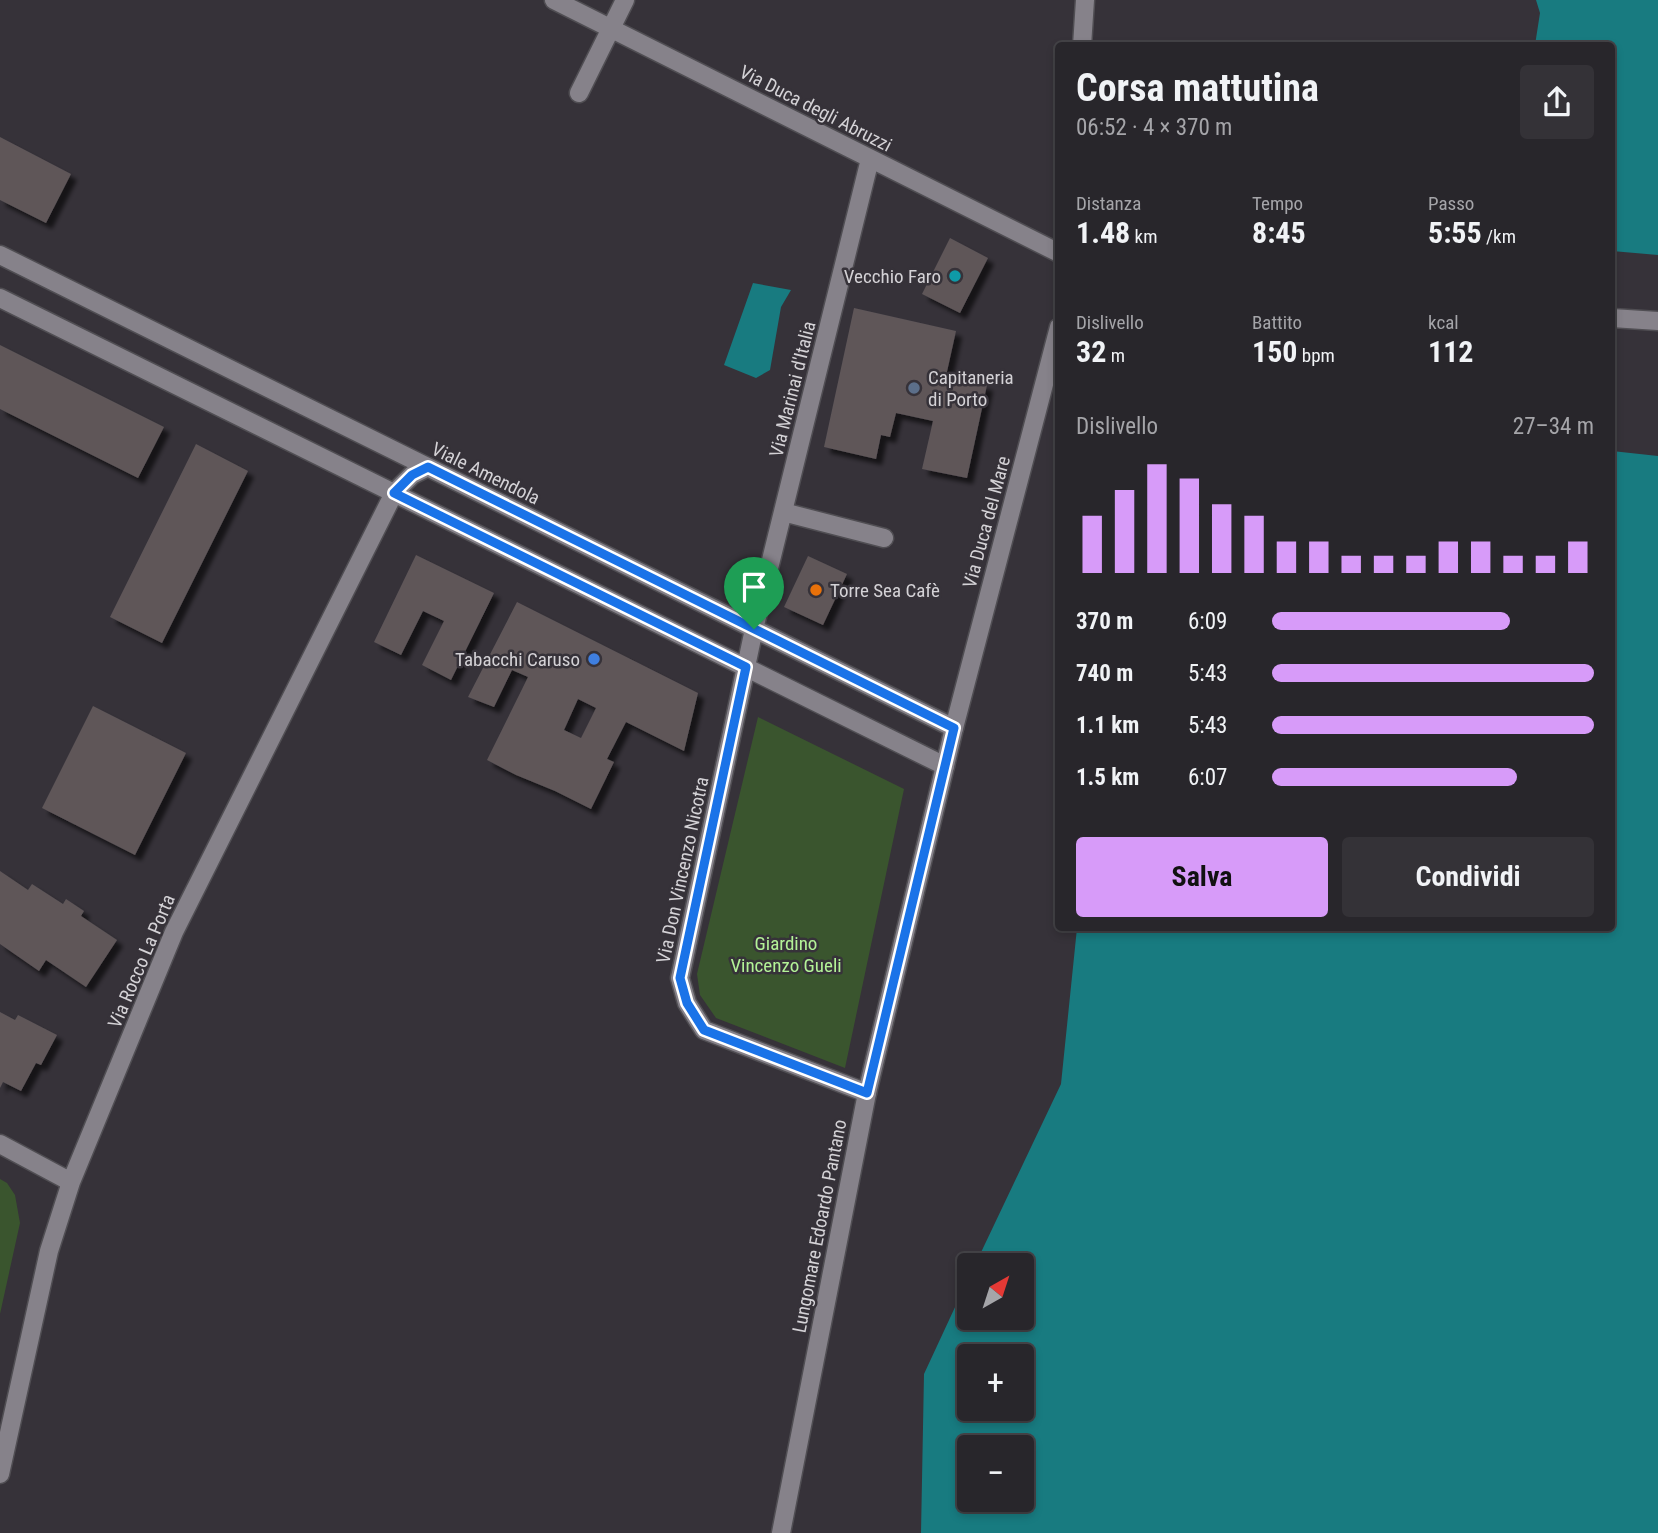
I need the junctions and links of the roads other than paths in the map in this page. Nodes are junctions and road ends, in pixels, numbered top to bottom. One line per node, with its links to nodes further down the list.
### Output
1 (554, 0): 4 (street, Via Duca degli Abruzzi)
2 (625, 0): 4 (street)
3 (1085, 0): 5 (street)
4 (610, 29): 6 (street); 7 (street, Via Duca degli Abruzzi)
5 (1082, 42)
6 (579, 93)
7 (870, 159): 8 (street, Via Duca degli Abruzzi); 16 (street, Via Marinai d'Italia)
8 (1055, 251)
9 (0, 255): 14 (street, Viale Amendola)
10 (0, 298): 15 (street)
11 (1615, 318): 12 (street)
12 (1658, 321)
13 (1055, 342): 20 (street, Via Duca del Mare)
14 (428, 467): 15 (street); 18 (street, Viale Amendola)
15 (394, 493): 19 (street); 24 (street, Via Rocco La Porta)
16 (783, 512): 17 (street); 18 (street, Via Marinai d'Italia)
17 (884, 538)
18 (754, 629): 19 (street, Via Don Vincenzo Nicotra); 20 (street, Viale Amendola)
19 (746, 667): 21 (street); 22 (street, Via Don Vincenzo Nicotra)
20 (954, 728): 21 (street, Via Duca del Mare)
21 (945, 766): 22 (street, Lungomare Edoardo Pantano)
22 (867, 1093): 26 (street, Lungomare Edoardo Pantano)
23 (0, 1144): 24 (street)
24 (71, 1182): 25 (street, Via Rocco La Porta)
25 (0, 1474)
26 (781, 1533)

